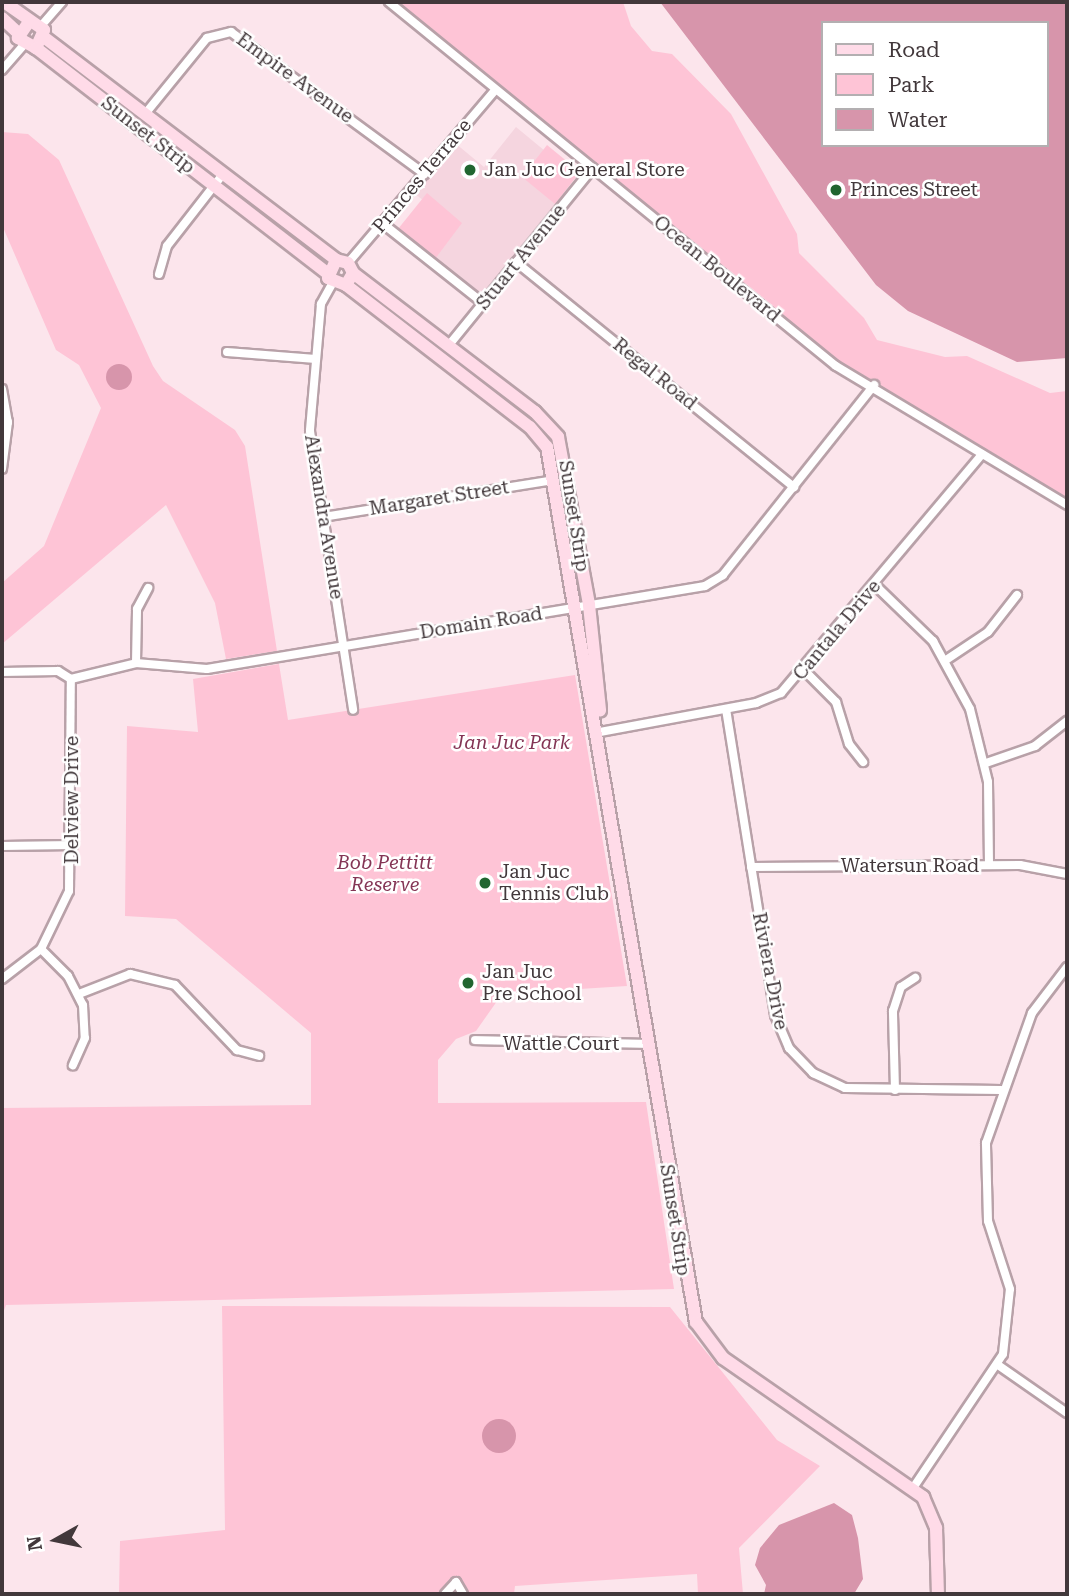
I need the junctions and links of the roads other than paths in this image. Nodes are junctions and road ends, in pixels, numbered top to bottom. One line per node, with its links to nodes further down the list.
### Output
1 (4, 2): 5 (street, Sunset Strip)
2 (62, 2): 5 (street)
3 (389, 2): 7 (street, Ocean Boulevard)
4 (2, 19): 5 (street)
5 (35, 36): 6 (street); 8 (street, Sunset Strip); 12 (street, Sunset Strip)
6 (2, 70)
7 (495, 89): 9 (street, Ocean Boulevard); 11 (street, Princes Terrace)
8 (145, 114): 10 (street, Sunset Strip); 11 (street, Empire Avenue)
9 (593, 168): 14 (street, Stuart Avenue); 22 (street, Ocean Boulevard)
10 (223, 174): 12 (street); 15 (street, Sunset Strip)
11 (424, 174): 13 (street, Princes Terrace)
12 (214, 186): 16 (street); 17 (street, Sunset Strip)
13 (382, 223): 15 (street, Princes Terrace); 18 (street)
14 (516, 262): 18 (street, Stuart Avenue); 28 (street, Regal Road)
15 (346, 265): 17 (street); 17 (street); 19 (street, Sunset Strip)
16 (159, 274)
17 (335, 281): 21 (street, Alexandra Avenue); 27 (street, Sunset Strip)
18 (483, 303): 19 (street, Stuart Avenue)
19 (449, 345): 34 (street, Sunset Strip)
20 (227, 352): 21 (street)
21 (316, 359): 30 (street, Alexandra Avenue)
22 (874, 385): 25 (street, Ocean Boulevard); 28 (street, Domain Road)
23 (2, 388): 24 (street)
24 (5, 422): 26 (street)
25 (982, 454): 29 (street, Ocean Boulevard); 31 (street, Cantala Drive)
26 (2, 469)
27 (554, 480): 30 (street, Margaret Street); 35 (street, Sunset Strip)
28 (794, 487): 34 (street, Domain Road)
29 (1067, 505)
30 (323, 517): 36 (street, Alexandra Avenue)
31 (875, 585): 37 (street); 39 (street, Cantala Drive)
32 (148, 588): 38 (street)
33 (1017, 596): 37 (street)
34 (589, 605): 35 (street, Domain Road); 45 (street, Sunset Strip)
35 (574, 608): 36 (street, Domain Road); 45 (street, Sunset Strip)
36 (344, 644): 38 (street, Domain Road); 43 (street, Alexandra Avenue)
37 (946, 660): 47 (street)
38 (136, 663): 41 (street, Domain Road)
39 (806, 671): 42 (street, Cantala Drive); 46 (street)
40 (2, 672): 41 (street, Domain Road)
41 (71, 679): 48 (street, Delview Drive)
42 (726, 709): 45 (street, Cantala Drive); 51 (street, Riviera Drive)
43 (354, 710)
44 (1065, 728): 47 (street)
45 (600, 732): 59 (street, Sunset Strip)
46 (863, 762)
47 (986, 763): 50 (street)
48 (74, 845): 49 (street); 53 (street, Delview Drive)
49 (2, 846)
50 (989, 865): 51 (street, Watersun Road); 52 (street, Watersun Road)
51 (751, 867): 62 (street, Riviera Drive)
52 (1067, 874)
53 (41, 949): 56 (street, Delview Drive); 57 (street)
54 (1067, 967): 63 (street)
55 (915, 978): 62 (street)
56 (2, 979)
57 (79, 994): 60 (street); 61 (street)
58 (475, 1040): 59 (street, Wattle Court)
59 (647, 1044): 66 (street, Sunset Strip)
60 (259, 1056)
61 (73, 1065)
62 (895, 1090): 63 (street, Riviera Drive)
63 (1001, 1090): 64 (street)
64 (998, 1365): 65 (street); 66 (street)
65 (1067, 1413)
66 (913, 1488): 69 (street, Sunset Strip)
67 (444, 1594): 68 (street)
68 (463, 1594)
69 (938, 1594)

